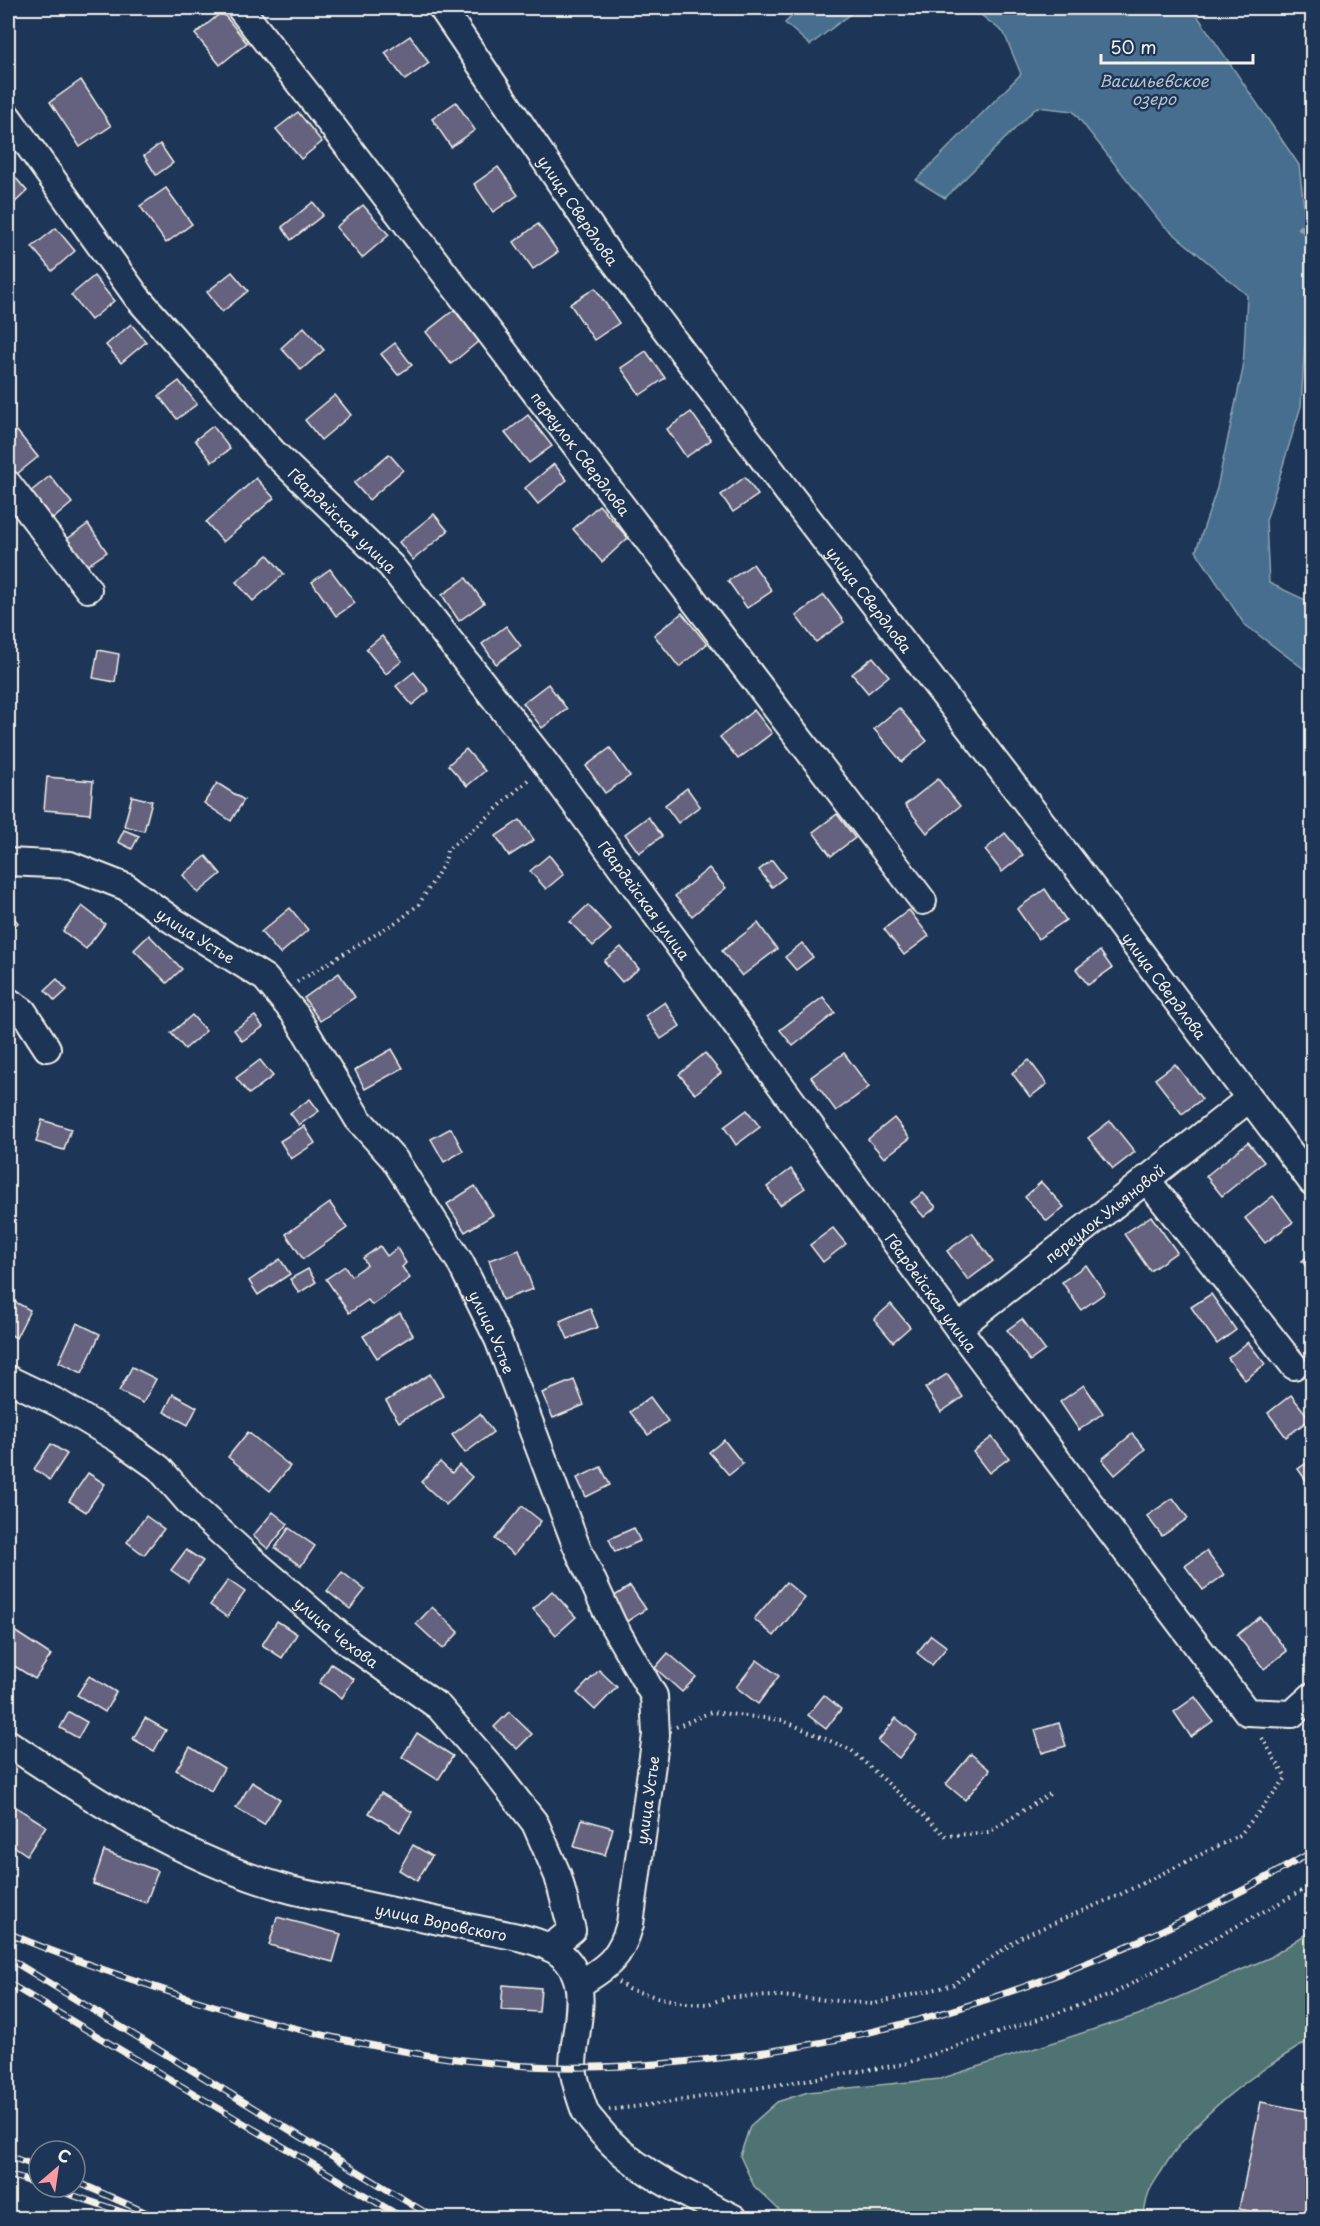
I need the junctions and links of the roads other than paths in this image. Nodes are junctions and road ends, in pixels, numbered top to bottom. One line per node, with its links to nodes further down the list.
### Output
1 (240, 8): 7 (street, переулок Свердлова)
2 (442, 8): 10 (street, улица Свердлова)
3 (8, 117): 13 (street, Гвардейская улица)
4 (8, 484): 5 (street)
5 (88, 589)
6 (8, 862): 19 (street, улица Устье)
7 (923, 900)
8 (8, 1001): 9 (street)
9 (47, 1048)
10 (1250, 1098): 11 (street, переулок Ульяновой); 12 (street, улица Свердлова)
11 (1146, 1179): 13 (street, переулок Ульяновой); 14 (street)
12 (1312, 1182)
13 (958, 1328): 16 (street, Гвардейская улица)
14 (1294, 1366)
15 (8, 1379): 18 (street, улица Чехова)
16 (1312, 1696)
17 (8, 1743): 18 (street, улица Воровского)
18 (550, 1948): 19 (street, улица Воровского)
19 (589, 1978): 20 (street, улица Воровского)
20 (734, 2218)

